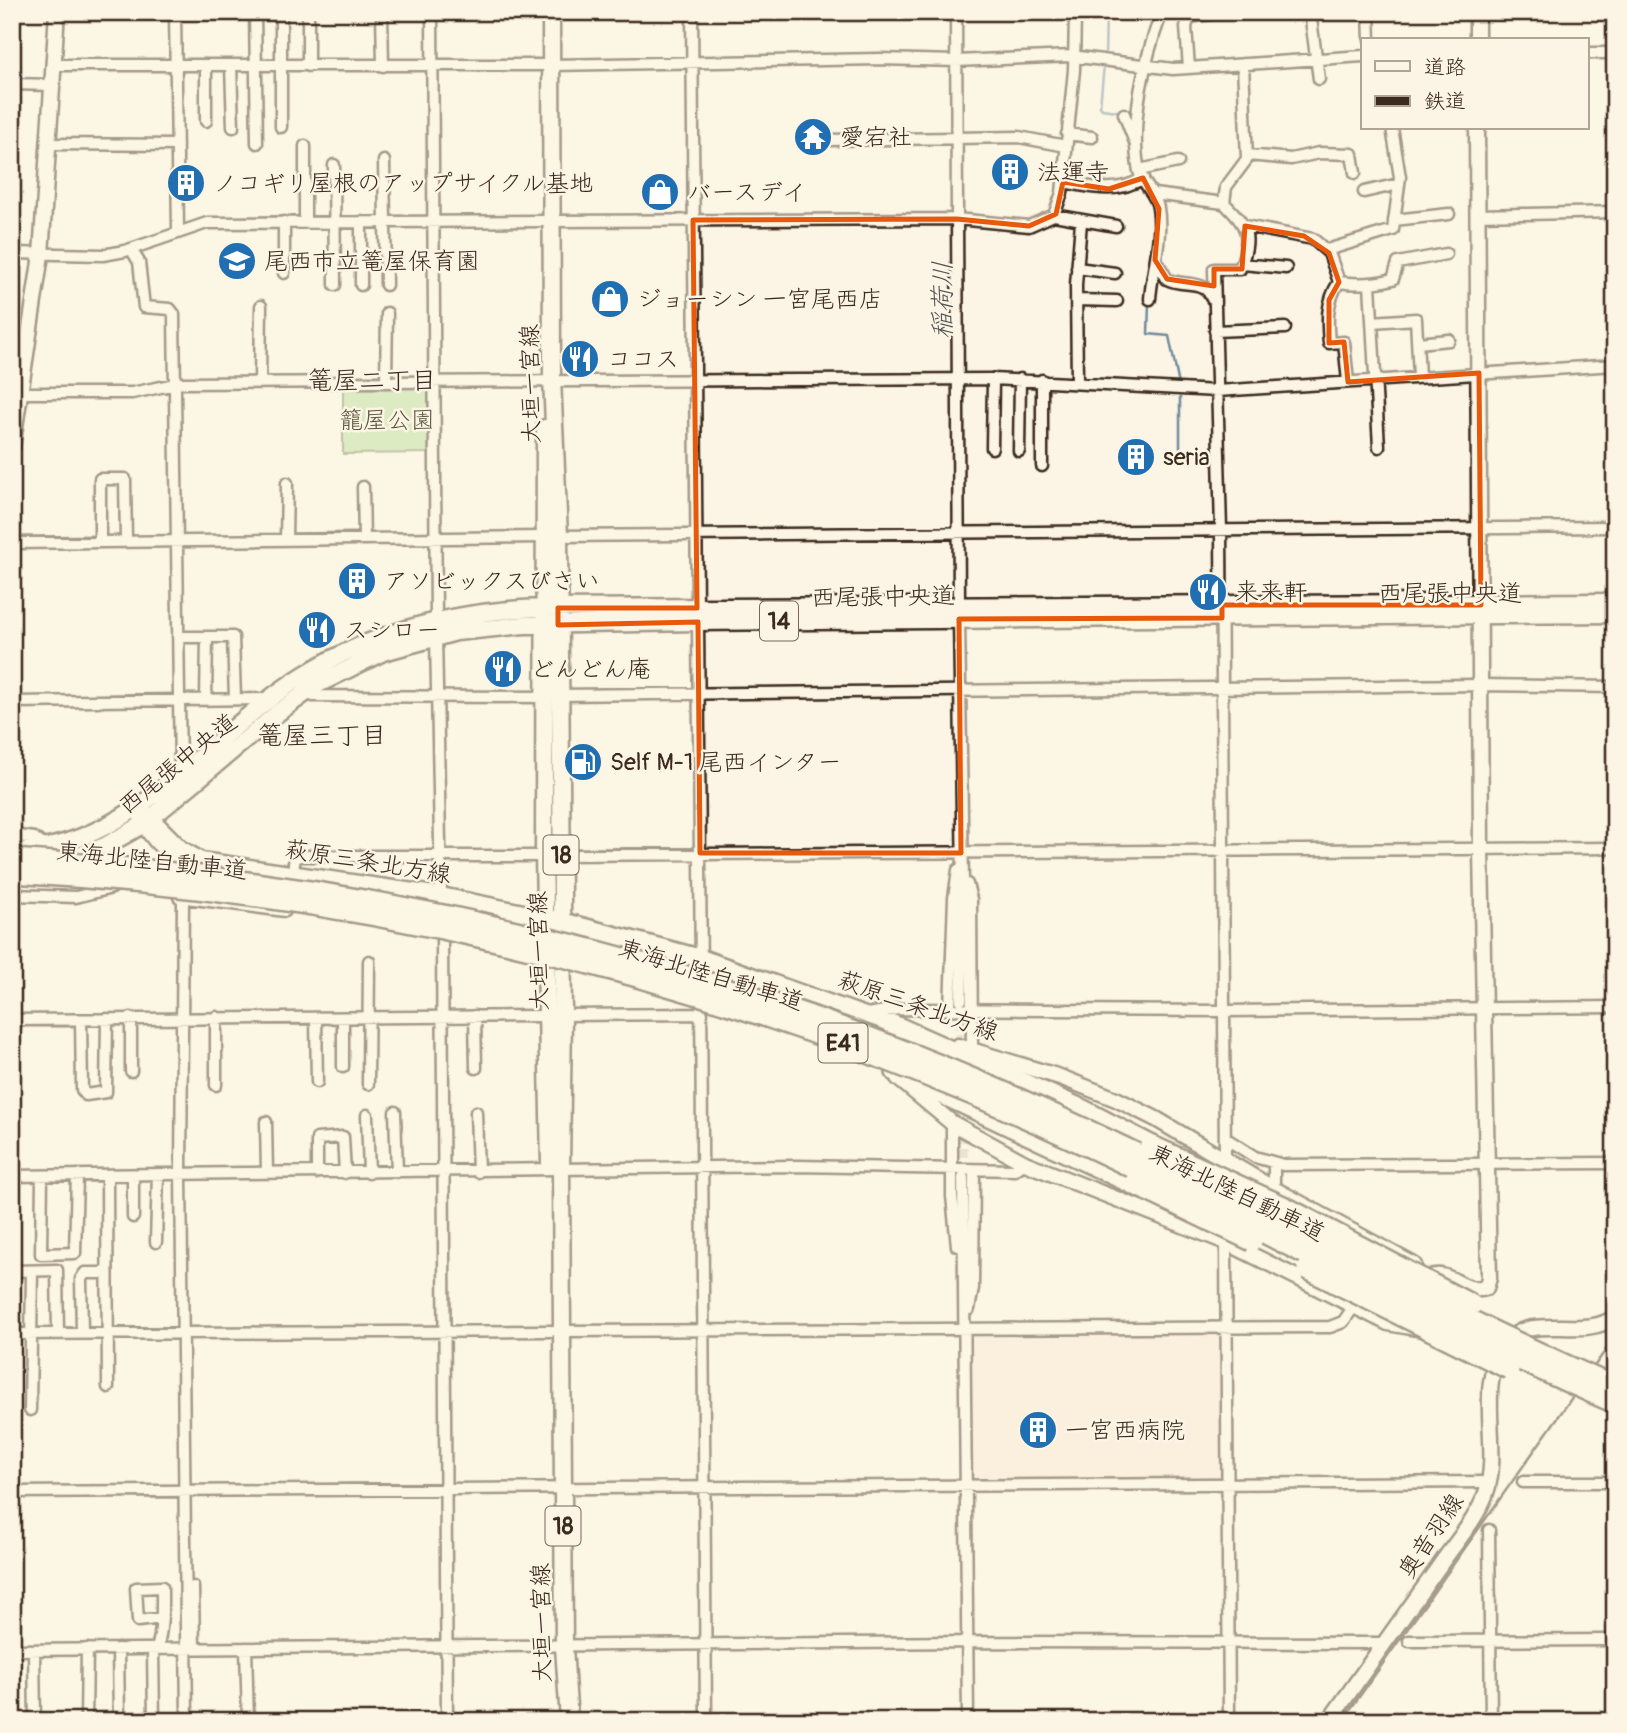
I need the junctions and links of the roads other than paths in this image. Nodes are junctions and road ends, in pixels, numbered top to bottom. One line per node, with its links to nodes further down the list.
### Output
1 (57, 12): 30 (main road)
2 (176, 12): 32 (street)
3 (256, 12): 35 (street)
4 (281, 12): 36 (street)
5 (308, 12): 37 (street)
6 (382, 12): 38 (street)
7 (432, 12): 39 (street)
8 (542, 12): 31 (main road, 大垣一宮線 / 18)
9 (551, 12): 31 (main road, 大垣一宮線 / 18)
10 (692, 12): 28 (street)
11 (956, 12): 27 (street)
12 (1075, 12): 24 (street)
13 (1162, 12): 40 (street)
14 (1171, 12): 19 (street)
15 (1310, 12): 26 (street)
16 (1369, 12): 20 (street)
17 (1477, 12): 21 (main road)
18 (1216, 13): 19 (street)
19 (1189, 17): 41 (street)
20 (1370, 38)
21 (1477, 38)
22 (1588, 53): 23 (street)
23 (1615, 53)
24 (1074, 56): 27 (street); 40 (street); 54 (street)
25 (1361, 56): 26 (street)
26 (1316, 57): 29 (street); 42 (street)
27 (956, 61): 28 (street); 51 (street)
28 (692, 63): 31 (street); 76 (street)
29 (1243, 64): 41 (street); 60 (street)
30 (54, 65): 32 (street); 44 (main road)
31 (547, 65): 39 (street); 78 (main road, 大垣一宮線 / 18)
32 (176, 66): 33 (street); 57 (street)
33 (206, 66): 34 (street); 46 (street)
34 (231, 66): 35 (street); 47 (street)
35 (256, 66): 36 (street); 55 (street)
36 (282, 66): 37 (street); 48 (street)
37 (308, 66): 38 (street)
38 (383, 66): 39 (street)
39 (433, 66): 84 (street)
40 (1145, 66): 41 (street); 59 (street)
41 (1189, 68)
42 (1319, 79)
43 (12, 84): 44 (street)
44 (52, 85): 56 (main road)
45 (1124, 114): 59 (street)
46 (206, 121)
47 (233, 127)
48 (281, 127)
49 (1392, 130): 67 (street)
50 (1477, 130): 74 (main road)
51 (955, 136): 53 (street); 54 (street); 75 (street)
52 (1092, 137): 54 (street)
53 (828, 140)
54 (1067, 140): 66 (street)
55 (257, 143)
56 (49, 144): 57 (street); 93 (main road)
57 (177, 145): 88 (street)
58 (305, 146): 80 (street)
59 (1138, 148): 65 (street)
60 (1248, 155): 64 (street); 70 (street)
61 (384, 160): 83 (street)
62 (1178, 162): 65 (street)
63 (334, 165): 81 (street)
64 (1355, 173)
65 (1141, 174): 66 (street); 69 (street)
66 (1063, 182): 73 (street)
67 (1399, 184): 68 (street); 77 (street)
68 (1364, 192)
69 (1154, 194): 70 (street); 94 (street)
70 (1224, 203): 87 (street)
71 (1615, 212): 74 (street)
72 (1449, 214): 77 (street)
73 (1054, 215): 75 (street); 85 (street)
74 (1477, 215): 117 (main road)
75 (957, 219): 76 (street); 123 (street)
76 (693, 220): 78 (street); 122 (street)
77 (1394, 220): 90 (street)
78 (548, 221): 84 (street); 119 (main road, 大垣一宮線 / 18)
79 (284, 222): 80 (street); 88 (street); 99 (street)
80 (305, 222): 81 (street)
81 (334, 222): 82 (street); 102 (street)
82 (361, 222): 83 (street); 103 (street)
83 (385, 222): 84 (street); 104 (street)
84 (434, 222): 126 (street)
85 (1081, 222): 86 (street); 96 (street)
86 (1116, 226)
87 (1245, 226): 90 (street); 95 (street)
88 (178, 230): 89 (street)
89 (131, 248): 93 (street); 131 (street)
90 (1327, 250): 100 (street)
91 (12, 253): 93 (street)
92 (1446, 254): 101 (street)
93 (41, 255): 133 (main road)
94 (1155, 260): 105 (street); 108 (street)
95 (1242, 264): 97 (street); 108 (street)
96 (1077, 268): 98 (street); 106 (street)
97 (1286, 268)
98 (1115, 272)
99 (284, 274)
100 (1339, 282): 101 (street); 129 (street)
101 (1370, 284): 111 (street)
102 (335, 285)
103 (361, 285)
104 (386, 285)
105 (1150, 299)
106 (1076, 300): 107 (street); 128 (street)
107 (1118, 301)
108 (1214, 302): 113 (street)
109 (261, 306): 130 (street)
110 (387, 313): 127 (street)
111 (1372, 322): 115 (street); 125 (street)
112 (1285, 328): 113 (street)
113 (1215, 331): 132 (street)
114 (1449, 340): 115 (street)
115 (1418, 343): 118 (street)
116 (1615, 365): 117 (street)
117 (1479, 373): 118 (street); 142 (main road)
118 (1419, 377): 125 (street)
119 (549, 379): 122 (street); 126 (street); 145 (main road, 大垣一宮線 / 18)
120 (993, 379): 121 (street); 123 (street); 136 (street)
121 (1020, 379): 124 (street); 137 (street)
122 (695, 380): 123 (street); 146 (street)
123 (957, 380): 144 (street)
124 (1042, 380): 128 (street); 138 (street)
125 (1375, 380): 129 (street); 135 (street)
126 (434, 381): 127 (street); 148 (street)
127 (386, 382): 130 (street)
128 (1077, 382): 132 (street)
129 (1348, 382): 132 (street)
130 (260, 383): 131 (street)
131 (175, 384): 133 (street); 151 (street)
132 (1217, 391): 143 (street)
133 (21, 393): 134 (main road)
134 (12, 447)
135 (1379, 447)
136 (992, 448)
137 (1019, 451)
138 (1042, 466)
139 (287, 483): 149 (street)
140 (363, 487): 147 (street)
141 (1615, 527): 142 (street)
142 (1480, 528): 143 (street); 157 (main road)
143 (1221, 530): 144 (street); 156 (street)
144 (959, 534): 146 (street); 158 (street)
145 (551, 536): 146 (street); 148 (street); 155 (main road, 大垣一宮線 / 18)
146 (696, 536): 160 (street)
147 (364, 538): 148 (street); 149 (street)
148 (435, 538): 162 (street)
149 (286, 540): 151 (street)
150 (126, 541): 151 (street); 152 (street); 152 (street)
151 (177, 541): 163 (street)
152 (100, 542): 153 (street)
153 (12, 543)
154 (1615, 602): 157 (main road, 西尾張中央道 / 14)
155 (550, 608): 160 (main road, 西尾張中央道 / 14); 161 (main road, 大垣一宮線 / 18); 162 (main road, 西尾張中央道 / 14)
156 (1222, 611): 157 (main road, 西尾張中央道 / 14); 158 (main road, 西尾張中央道 / 14); 168 (street)
157 (1481, 611): 159 (main road, 西尾張中央道 / 14); 165 (main road)
158 (959, 613): 160 (main road, 西尾張中央道 / 14); 169 (street)
159 (1615, 614)
160 (698, 615): 161 (main road, 西尾張中央道 / 14); 170 (street)
161 (551, 625): 162 (main road, 西尾張中央道 / 14); 171 (main road, 大垣一宮線 / 18)
162 (436, 628): 167 (main road, 西尾張中央道 / 14); 172 (street); 175 (main road, 西尾張中央道 / 14)
163 (178, 637): 164 (street); 176 (street)
164 (206, 637): 173 (street); 174 (street)
165 (1481, 685): 166 (street); 168 (street); 184 (main road)
166 (1615, 687)
167 (309, 690): 172 (street); 180 (main road, 西尾張中央道 / 14)
168 (1222, 690): 169 (street); 186 (street)
169 (959, 691): 170 (street); 188 (street)
170 (698, 692): 171 (street); 187 (street)
171 (552, 696): 172 (street); 190 (main road, 大垣一宮線 / 18)
172 (438, 697): 189 (street)
173 (206, 699): 174 (street); 176 (street)
174 (235, 699): 175 (street)
175 (270, 699): 178 (main road, 西尾張中央道 / 14)
176 (179, 700): 177 (street); 178 (street)
177 (12, 702)
178 (180, 773): 179 (main road, 西尾張中央道 / 14)
179 (138, 807): 180 (main road, 萩原三条北方線); 182 (main road, 西尾張中央道 / 14)
180 (148, 821): 192 (main road, 西尾張中央道 / 14); 194 (main road, 萩原三条北方線); 199 (main road, 萩原三条北方線)
181 (12, 835): 182 (street)
182 (47, 848): 185 (main road, 西尾張中央道 / 14)
183 (1615, 848): 184 (street)
184 (1481, 850): 186 (street); 207 (main road)
185 (12, 851)
186 (1223, 851): 188 (street); 211 (street)
187 (701, 853): 188 (street); 190 (street); 205 (street)
188 (961, 853): 206 (street); 209 (street); 210 (street)
189 (440, 856): 190 (street); 194 (street); 196 (street)
190 (552, 856): 200 (main road, 大垣一宮線 / 18)
191 (12, 859): 276 (highway, 東海北陸自動車道 / E41, bridge)
192 (44, 867): 193 (main road, 西尾張中央道 / 14); 197 (street)
193 (12, 873): 290 (highway, 東海北陸自動車道 / E41, bridge)
194 (293, 873): 196 (main road, 萩原三条北方線)
195 (12, 895): 197 (street)
196 (441, 895): 200 (main road, 萩原三条北方線)
197 (44, 896): 198 (street)
198 (183, 898): 201 (street); 216 (street)
199 (393, 899): 200 (main road, 萩原三条北方線); 201 (street)
200 (554, 924): 205 (main road, 萩原三条北方線); 214 (main road, 大垣一宮線 / 18)
201 (387, 927): 202 (street)
202 (442, 939): 203 (street); 218 (street)
203 (513, 954)
204 (369, 961): 223 (street)
205 (701, 963): 212 (street); 213 (main road, 萩原三条北方線); 229 (main road, 萩原三条北方線)
206 (961, 1000)
207 (1485, 1006): 208 (street); 211 (street); 243 (main road)
208 (1615, 1007)
209 (950, 1009): 210 (street); 213 (street)
210 (971, 1009): 211 (street); 227 (street)
211 (1224, 1011): 240 (street)
212 (702, 1014): 214 (street); 248 (street)
213 (865, 1014): 226 (main road, 萩原三条北方線)
214 (556, 1015): 215 (street); 247 (main road, 大垣一宮線 / 18)
215 (475, 1016): 218 (street); 230 (street)
216 (183, 1017): 217 (street); 219 (street); 258 (street)
217 (216, 1017): 220 (street); 234 (street)
218 (443, 1017): 223 (street); 253 (street)
219 (131, 1018): 221 (street); 231 (street)
220 (316, 1018): 222 (street); 232 (street)
221 (107, 1019): 225 (street); 225 (street)
222 (343, 1019): 223 (street); 228 (street)
223 (369, 1019): 233 (street)
224 (12, 1020): 225 (street)
225 (81, 1020)
226 (893, 1025): 227 (main road, 萩原三条北方線); 290 (highway, bridge)
227 (972, 1050): 241 (main road, 萩原三条北方線)
228 (343, 1067)
229 (885, 1067): 239 (main road, 萩原三条北方線); 290 (highway, bridge)
230 (476, 1068)
231 (131, 1071)
232 (317, 1082)
233 (368, 1084)
234 (216, 1085)
235 (395, 1112): 252 (street)
236 (476, 1112): 254 (street)
237 (367, 1115): 256 (street)
238 (266, 1122): 250 (street)
239 (952, 1123): 242 (main road, 萩原三条北方線); 246 (street)
240 (1225, 1138): 241 (street); 245 (street)
241 (1225, 1160): 265 (main road, 萩原三条北方線); 268 (street)
242 (1025, 1163): 249 (street); 268 (main road, 萩原三条北方線)
243 (1488, 1163): 244 (street); 245 (street); 273 (main road)
244 (1615, 1163)
245 (1274, 1164): 265 (street)
246 (952, 1169): 248 (street); 249 (street); 279 (street)
247 (555, 1170): 248 (street); 254 (street); 281 (main road, 大垣一宮線 / 18)
248 (703, 1170): 278 (street)
249 (974, 1170): 279 (street)
250 (267, 1172): 251 (street); 258 (street)
251 (317, 1172): 255 (street); 255 (street)
252 (397, 1172): 253 (street); 256 (street)
253 (443, 1172): 254 (street); 280 (street)
254 (478, 1172)
255 (345, 1173): 256 (street)
256 (369, 1173)
257 (158, 1174): 258 (street); 261 (street); 267 (street)
258 (181, 1174): 284 (street)
259 (77, 1175): 260 (street); 263 (street); 263 (street)
260 (107, 1175): 261 (street); 272 (street)
261 (133, 1175): 266 (street)
262 (12, 1176): 263 (street)
263 (42, 1176)
264 (963, 1178): 279 (street)
265 (1273, 1189): 269 (main road, 萩原三条北方線)
266 (133, 1217)
267 (156, 1242)
268 (1226, 1242): 274 (main road, 萩原三条北方線); 277 (street)
269 (1386, 1248): 273 (main road, 萩原三条北方線); 274 (street)
270 (12, 1271): 271 (street)
271 (32, 1271): 282 (street); 286 (street)
272 (107, 1273): 283 (street); 287 (street)
273 (1429, 1278): 276 (main road, 萩原三条北方線)
274 (1356, 1307): 277 (street); 288 (main road, 萩原三条北方線)
275 (1615, 1317): 288 (main road)
276 (1474, 1321): 288 (main road, 萩原三条北方線); 290 (highway, 東海北陸自動車道 / E41, bridge)
277 (1226, 1327): 279 (street); 295 (street)
278 (703, 1328): 279 (street); 281 (street); 296 (street)
279 (965, 1330): 297 (street)
280 (444, 1331): 281 (street); 284 (street); 298 (street)
281 (556, 1331): 299 (main road, 大垣一宮線 / 18)
282 (58, 1333): 283 (street); 286 (street)
283 (82, 1333): 287 (street)
284 (183, 1333): 287 (street); 300 (street)
285 (12, 1334): 286 (street)
286 (30, 1334): 291 (street)
287 (107, 1334): 289 (street)
288 (1505, 1344): 290 (main road, 萩原三条北方線); 292 (main road, 奥音羽線)
289 (108, 1387)
290 (1614, 1395)
291 (30, 1410)
292 (1488, 1482): 295 (street); 310 (main road, 奥音羽線)
293 (1523, 1482): 294 (street)
294 (1615, 1482)
295 (1228, 1485): 297 (street); 309 (street)
296 (704, 1486): 297 (street); 299 (street); 311 (street)
297 (966, 1487): 307 (street)
298 (446, 1488): 299 (street); 300 (street); 312 (street)
299 (558, 1489): 313 (main road, 大垣一宮線 / 18)
300 (184, 1491): 301 (street); 318 (street)
301 (12, 1492)
302 (1489, 1530): 308 (street)
303 (193, 1587): 318 (street)
304 (162, 1619): 317 (street)
305 (1615, 1640): 308 (street)
306 (1409, 1641): 308 (street)
307 (967, 1642): 309 (street); 311 (street); 331 (street)
308 (1489, 1642): 334 (street)
309 (1229, 1643): 310 (street); 332 (street)
310 (1385, 1643): 333 (main road, 奥音羽線)
311 (706, 1645): 313 (street); 330 (street)
312 (446, 1646): 313 (street); 314 (street); 327 (street)
313 (559, 1647): 328 (main road, 大垣一宮線 / 18); 329 (main road, 大垣一宮線 / 18)
314 (246, 1648): 318 (street); 326 (street)
315 (87, 1649): 316 (street); 320 (street); 322 (street)
316 (118, 1649): 317 (street); 323 (street)
317 (155, 1649): 318 (street); 324 (street)
318 (190, 1649): 325 (street)
319 (12, 1650): 320 (street)
320 (34, 1650): 321 (street)
321 (35, 1721)
322 (86, 1721)
323 (119, 1721)
324 (154, 1721)
325 (187, 1721)
326 (248, 1721)
327 (447, 1721)
328 (559, 1721)
329 (569, 1721)
330 (706, 1721)
331 (968, 1721)
332 (1229, 1721)
333 (1329, 1721)
334 (1491, 1721)

